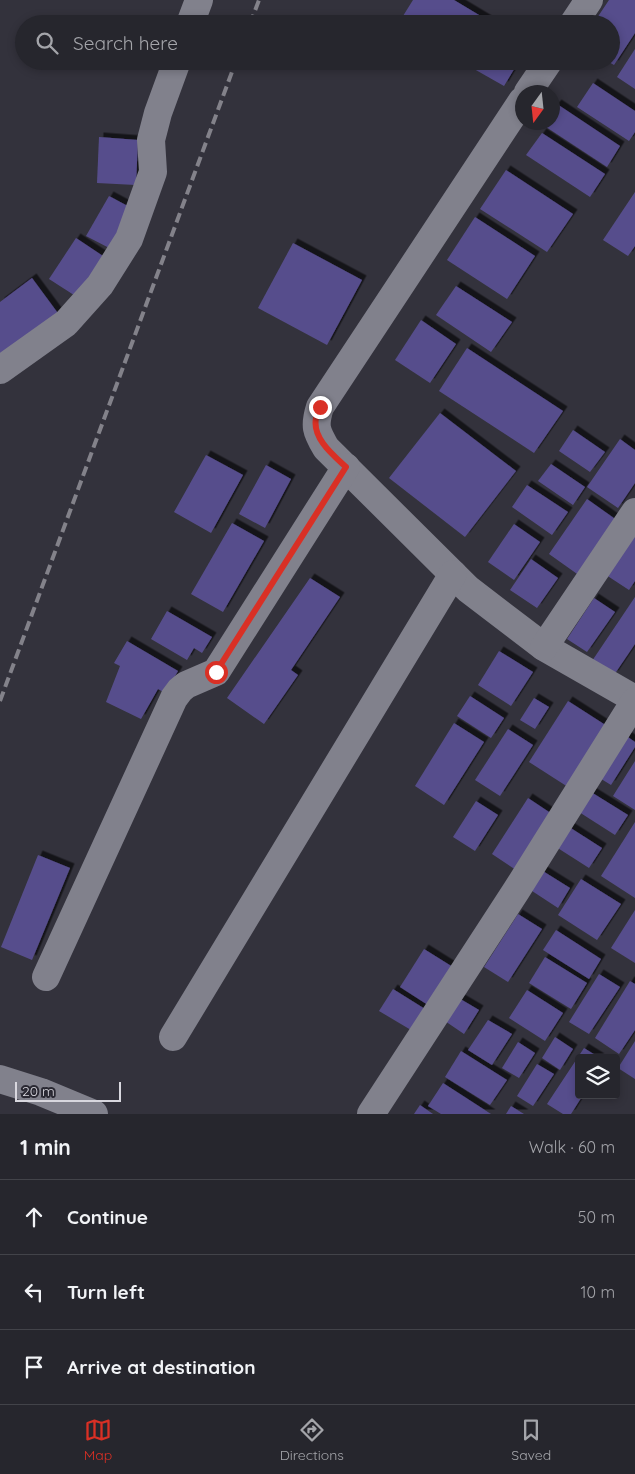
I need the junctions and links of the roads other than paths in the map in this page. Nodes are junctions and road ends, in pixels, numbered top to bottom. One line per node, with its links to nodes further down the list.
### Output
1 (199, 0): 3 (street)
2 (589, 0): 4 (street)
3 (193, 15)
4 (579, 15)
5 (174, 70): 9 (street)
6 (542, 70): 7 (street)
7 (533, 85)
8 (515, 112): 10 (street)
9 (0, 370)
10 (346, 467): 12 (street); 15 (street)
11 (635, 512): 13 (street)
12 (453, 574): 13 (street); 16 (street)
13 (544, 647): 14 (street)
14 (635, 700): 19 (street)
15 (46, 977)
16 (173, 1037)
17 (0, 1080): 18 (street)
18 (94, 1114)
19 (371, 1114)

